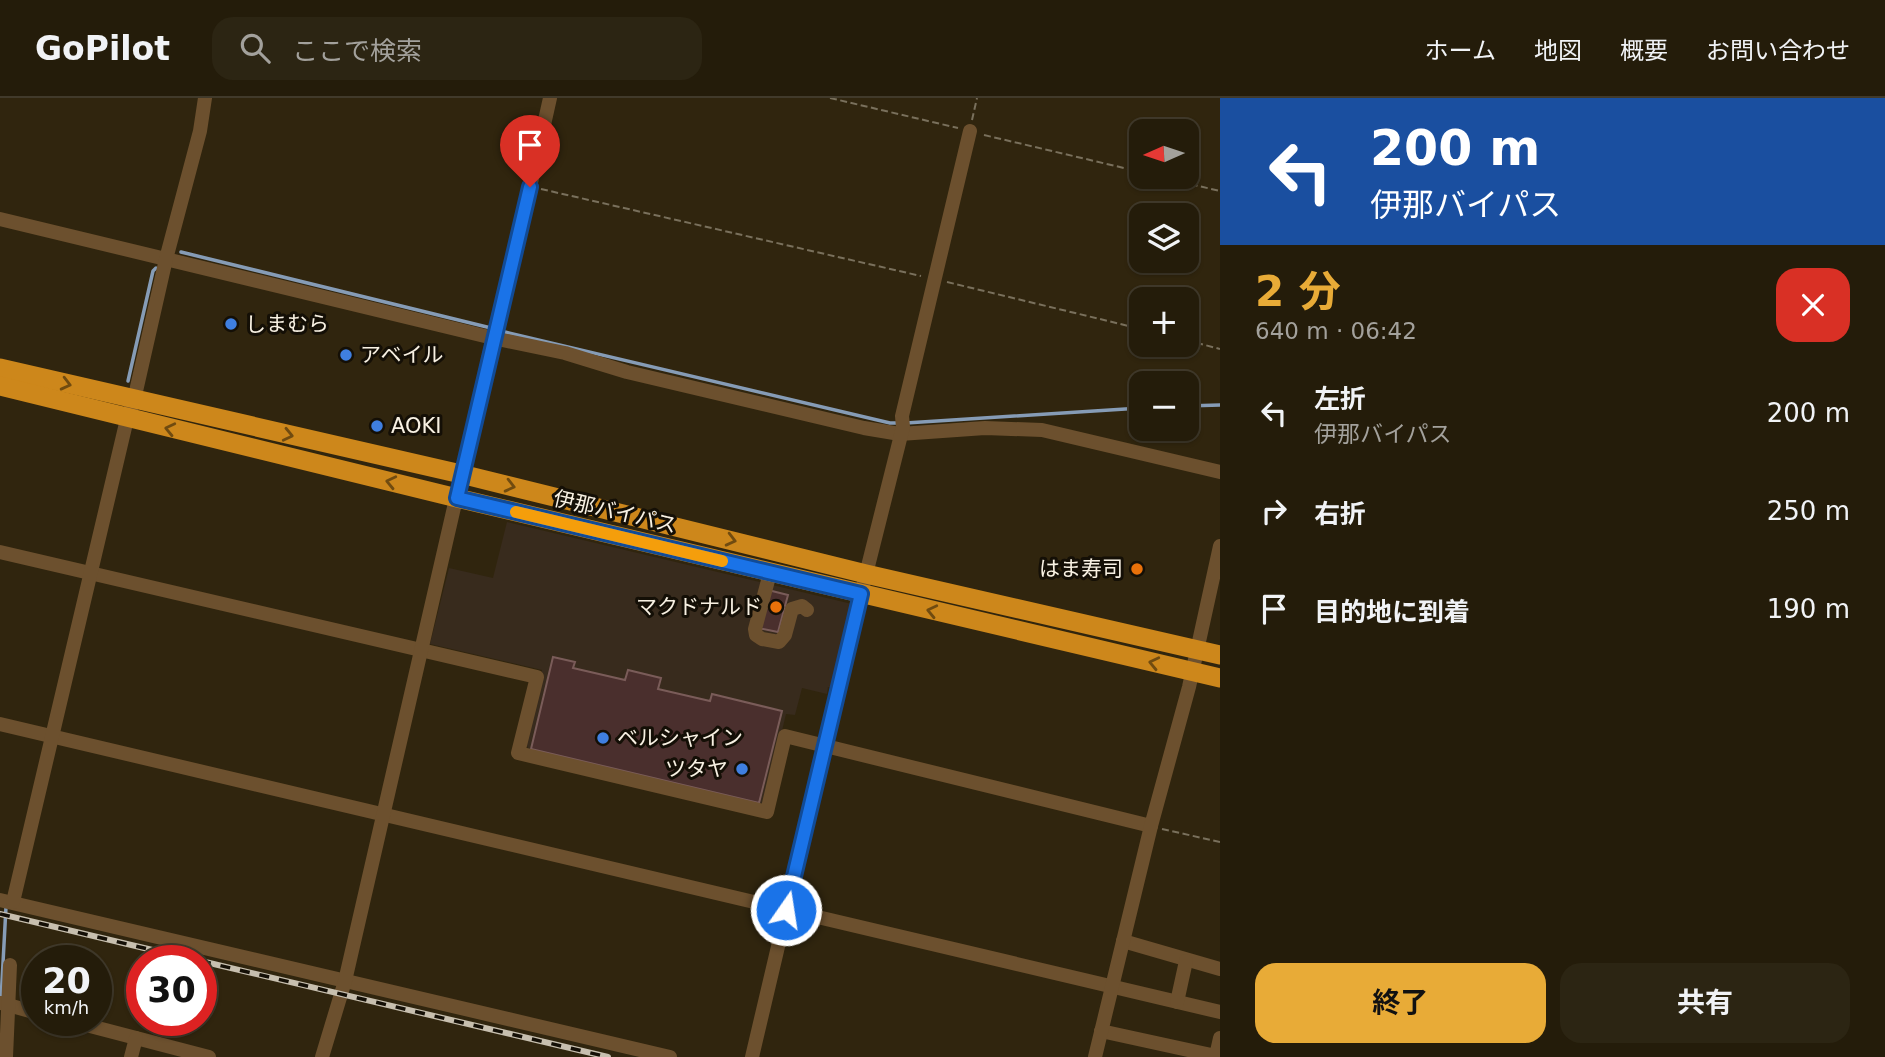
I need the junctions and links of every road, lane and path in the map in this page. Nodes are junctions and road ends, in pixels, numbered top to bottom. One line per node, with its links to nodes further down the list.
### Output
1 (205, 98): 11 (street)
2 (551, 98): 8 (street)
3 (830, 98): 5 (path)
4 (977, 98): 5 (path)
5 (970, 131): 6 (path); 12 (street)
6 (1129, 169)
7 (1199, 186): 9 (path)
8 (530, 187): 12 (path); 14 (street)
9 (1220, 191)
10 (0, 219): 11 (street)
11 (166, 259): 14 (street); 19 (street)
12 (935, 279): 13 (path); 20 (street)
13 (1129, 326)
14 (493, 338): 20 (street); 22 (street)
15 (1199, 343): 16 (path)
16 (1220, 349)
17 (0, 368): 19 (highway, 伊那バイパス, one-way to 19)
18 (0, 386): 19 (highway, 伊那バイパス)
19 (130, 410): 22 (highway, 伊那バイパス, one-way to 22); 23 (highway, 伊那バイパス, one-way to 19); 26 (street)
20 (902, 426): 21 (street); 28 (street)
21 (1220, 472)
22 (461, 474): 23 (street); 28 (highway, 伊那バイパス, one-way to 28)
23 (457, 498): 27 (highway, 伊那バイパス); 31 (street)
24 (1220, 546): 32 (street)
25 (0, 552): 26 (street)
26 (87, 573): 31 (street); 37 (street)
27 (770, 573): 29 (highway, 伊那バイパス); 30 (street)
28 (866, 574): 29 (street); 32 (highway, 伊那バイパス)
29 (861, 594): 34 (highway, 伊那バイパス, one-way to 29); 38 (street)
30 (807, 610)
31 (423, 650): 38 (street); 39 (street)
32 (1197, 650): 33 (highway, 伊那バイパス); 34 (street)
33 (1220, 655)
34 (1192, 671): 35 (highway, 伊那バイパス); 40 (street)
35 (1220, 678)
36 (0, 724): 37 (street)
37 (53, 737): 39 (street); 42 (street)
38 (825, 746): 40 (street); 43 (street)
39 (381, 815): 43 (street); 48 (street)
40 (1151, 826): 41 (path); 44 (street)
41 (1220, 842)
42 (6, 901): 48 (street)
43 (786, 910): 49 (street); 62 (street)
44 (1123, 941): 45 (street); 49 (street)
45 (1186, 961): 47 (street); 50 (street)
46 (10, 965): 51 (street)
47 (1220, 969)
48 (345, 981): 60 (street); 61 (street)
49 (1112, 987): 50 (street); 53 (street)
50 (1177, 1002): 52 (street)
51 (5, 1004): 57 (street)
52 (1220, 1012)
53 (1101, 1031): 56 (street); 63 (street)
54 (112, 1032): 55 (street)
55 (136, 1038): 58 (street); 59 (street)
56 (1220, 1038)
57 (6, 1057)
58 (131, 1057)
59 (209, 1057)
60 (322, 1057)
61 (670, 1057)
62 (752, 1057)
63 (1095, 1057)

